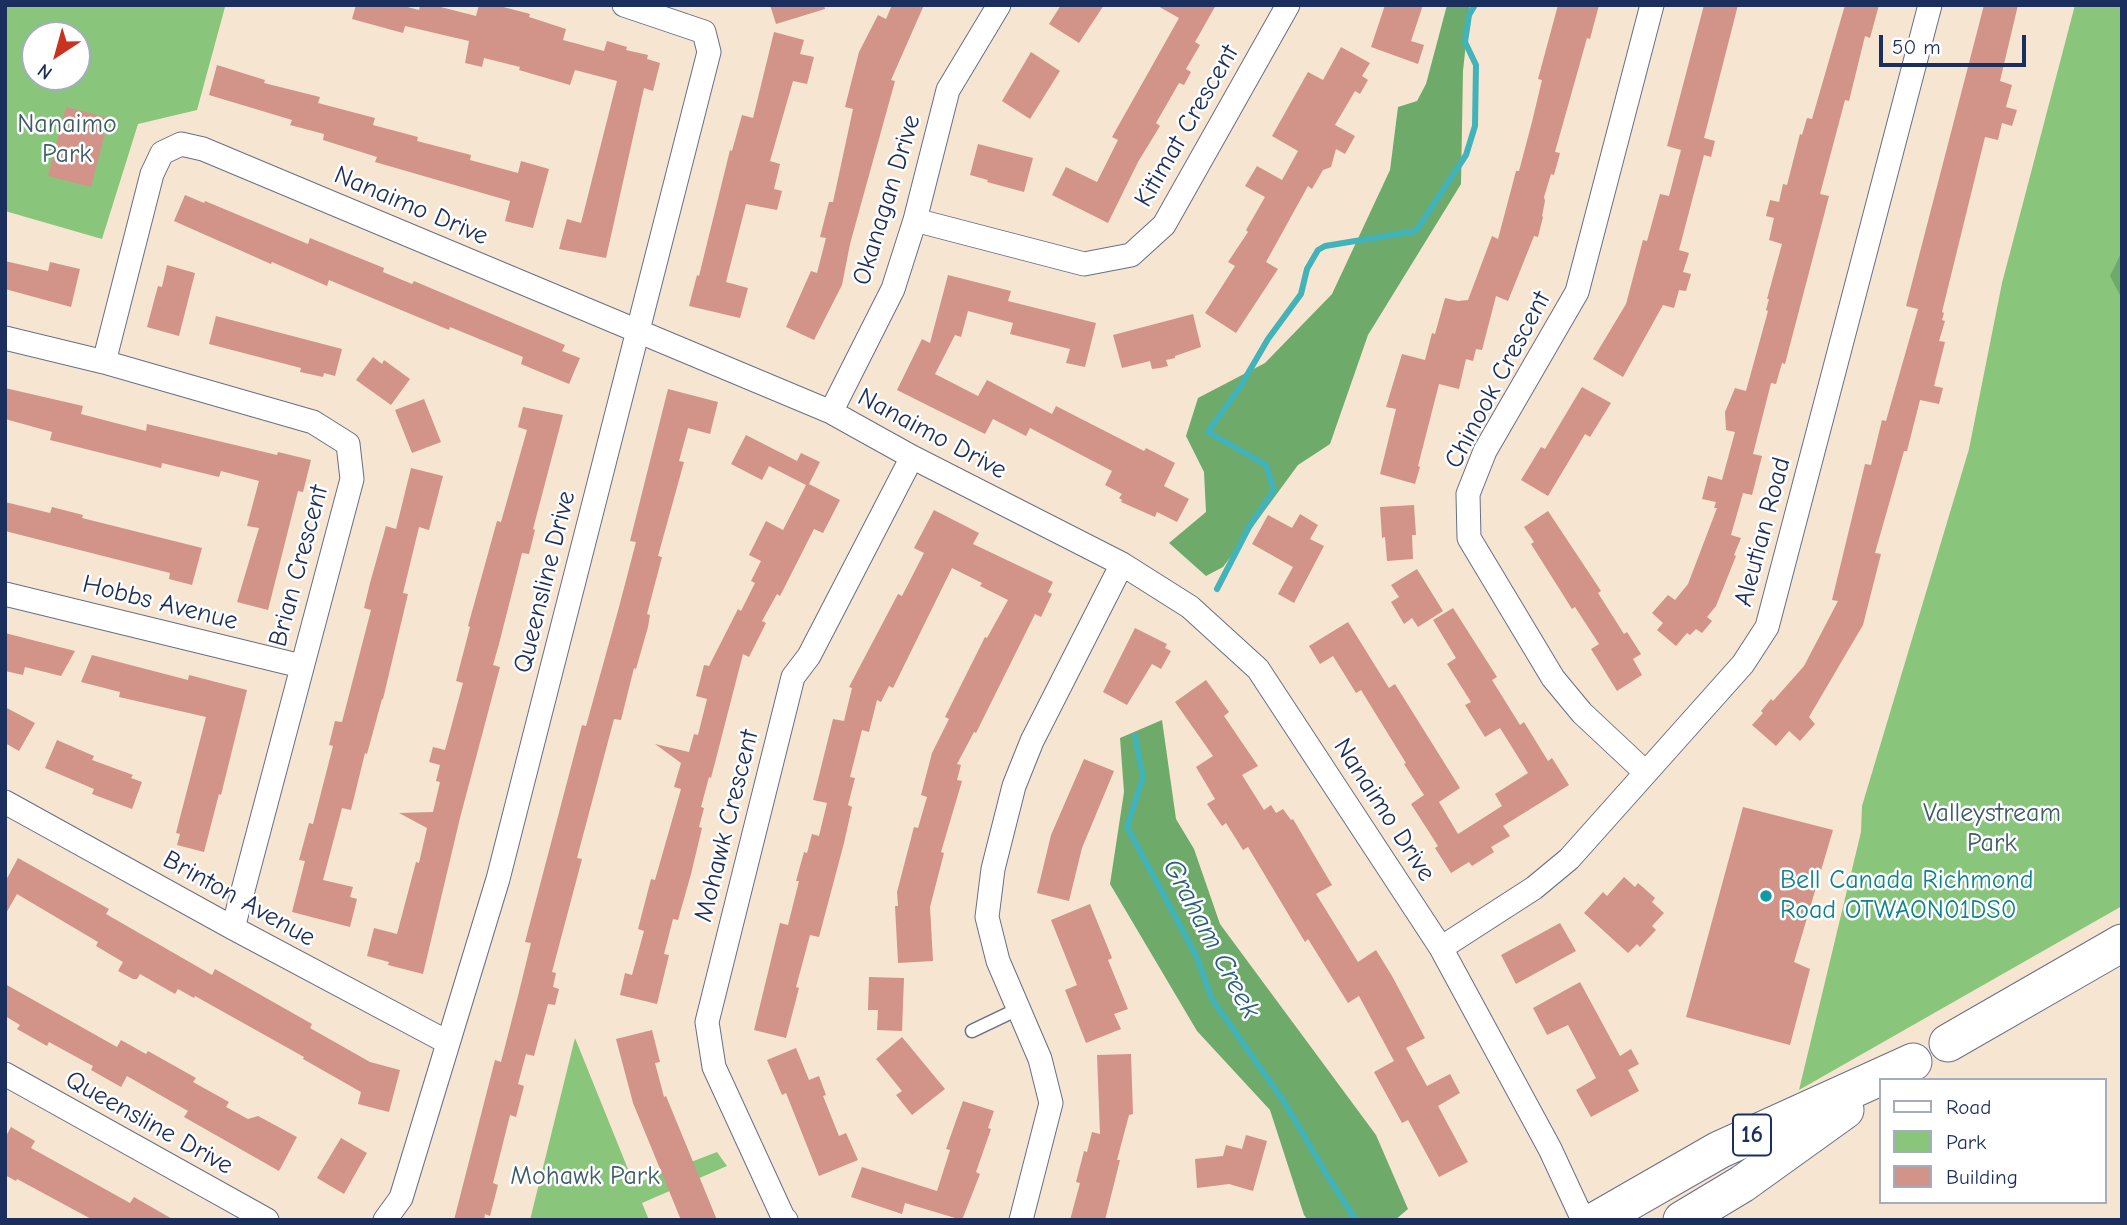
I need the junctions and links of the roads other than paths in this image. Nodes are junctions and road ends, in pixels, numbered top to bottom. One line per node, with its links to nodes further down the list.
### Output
1 (624, 5): 7 (street, Queensline Drive)
2 (999, 5): 6 (street, Okanagan Drive)
3 (1288, 5): 6 (street, Kitimat Crescent)
4 (1652, 5): 15 (street, Chinook Crescent)
5 (1930, 5): 15 (street, Aleutian Road)
6 (915, 220): 10 (street, Okanagan Drive)
7 (638, 331): 9 (street, Nanaimo Drive); 10 (street, Nanaimo Drive); 22 (street, Queensline Drive)
8 (5, 338): 9 (street, Brian Crescent)
9 (104, 362): 14 (street, Brian Crescent)
10 (831, 412): 11 (street, Nanaimo Drive)
11 (912, 457): 12 (street, Nanaimo Drive); 30 (street, Mohawk Crescent)
12 (1122, 564): 19 (street, Nanaimo Drive); 20 (street)
13 (5, 594): 14 (street, Hobbs Avenue)
14 (301, 666): 17 (street, Brian Crescent)
15 (1645, 772): 19 (street, Aleutian Road)
16 (5, 802): 17 (street, Brinton Avenue)
17 (233, 928): 22 (street, Brinton Avenue)
18 (2122, 943): 23 (main road)
19 (1441, 948): 32 (street, Nanaimo Drive)
20 (1018, 1009): 21 (lane); 31 (street)
21 (972, 1031)
22 (447, 1042): 29 (street, Queensline Drive)
23 (1948, 1043)
24 (5, 1074): 28 (street, Queensline Drive)
25 (1891, 1078): 33 (main road, 16)
26 (1878, 1087): 27 (main road, 16)
27 (1687, 1218)
28 (267, 1220)
29 (385, 1220)
30 (786, 1220)
31 (1021, 1220)
32 (1583, 1220)
33 (1597, 1220)

